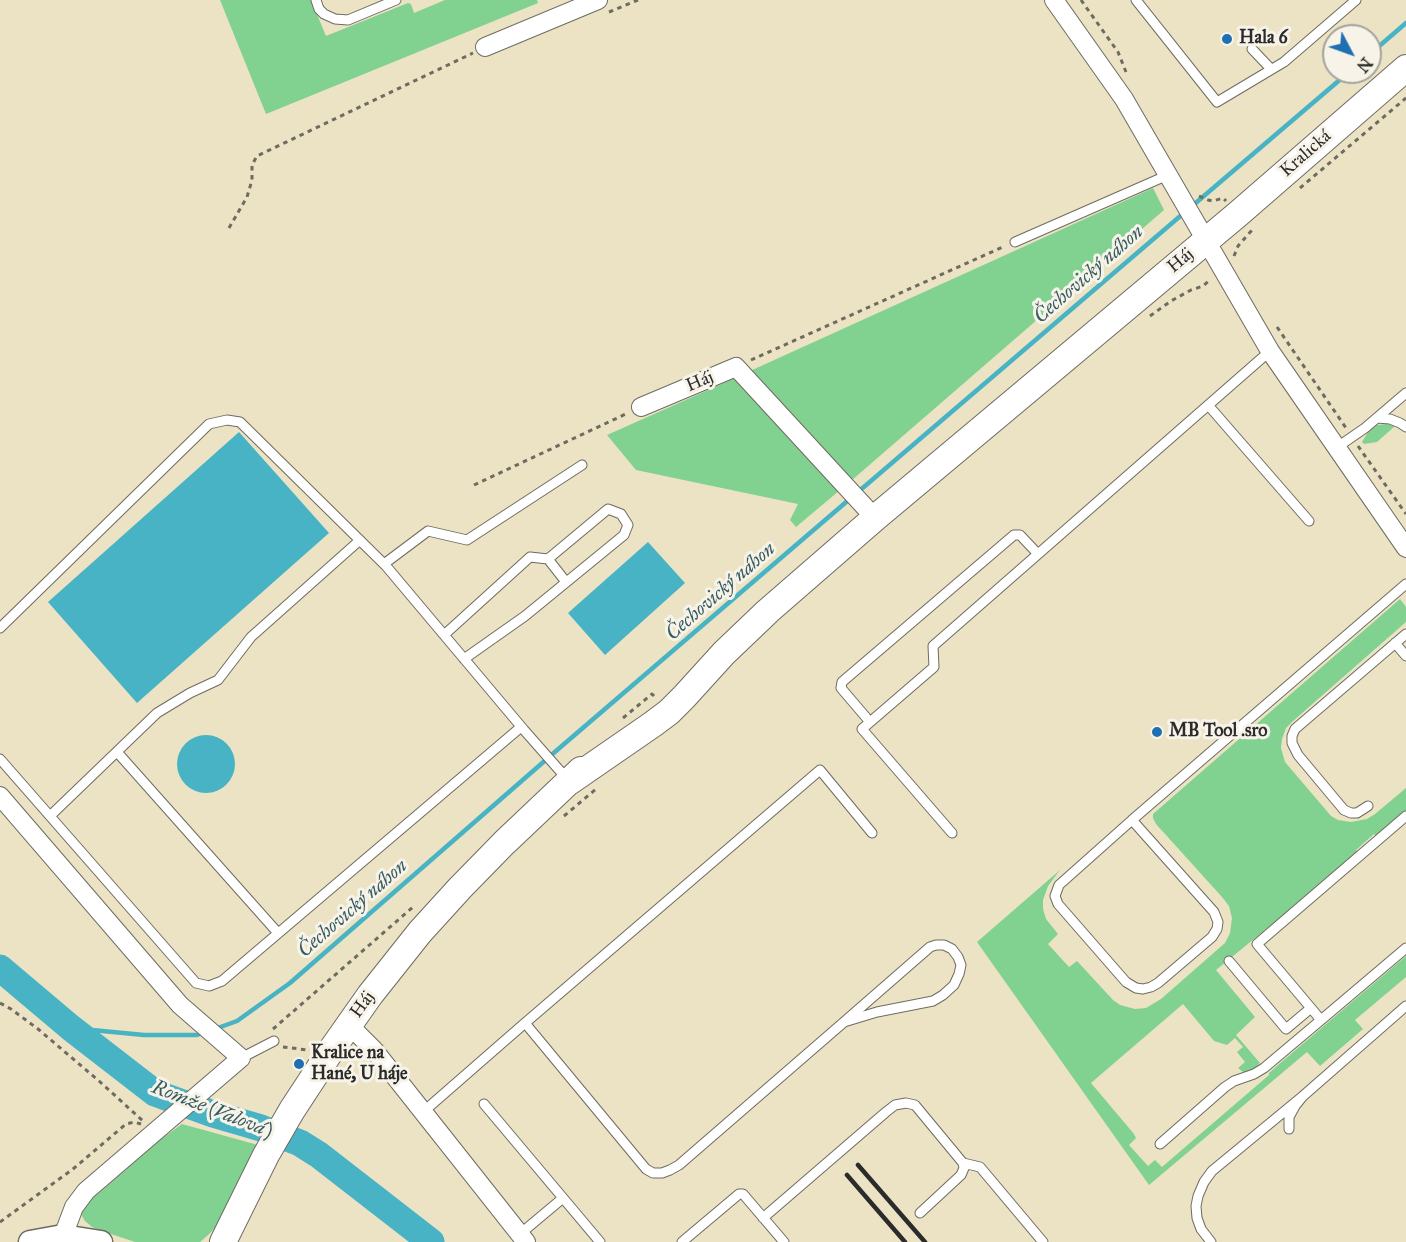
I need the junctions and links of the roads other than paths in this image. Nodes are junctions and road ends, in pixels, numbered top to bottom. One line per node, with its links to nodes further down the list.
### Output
1 (316, 0): 2 (lane)
2 (396, 0)
3 (598, 0): 7 (street)
4 (1054, 0): 12 (street)
5 (1136, 0): 11 (lane)
6 (1356, 0): 11 (lane)
7 (573, 4): 8 (street)
8 (485, 47)
9 (1252, 49): 11 (lane)
10 (1406, 68): 13 (main road, Kralická)
11 (1271, 69)
12 (1168, 175): 13 (street); 14 (lane)
13 (1200, 231): 15 (street, Háj); 23 (main road, Háj)
14 (1015, 242)
15 (1270, 351): 17 (lane); 21 (street, Háj)
16 (1406, 393): 19 (lane)
17 (1208, 405): 24 (lane); 27 (lane)
18 (641, 407): 23 (street, Háj)
19 (1377, 418): 20 (lane); 21 (lane)
20 (1406, 427)
21 (1336, 448): 26 (street, Háj)
22 (582, 465): 29 (lane)
23 (867, 509): 42 (main road, Háj)
24 (1309, 521)
25 (360, 540): 29 (lane); 32 (lane); 40 (lane)
26 (1406, 548)
27 (1038, 554): 38 (lane); 38 (lane)
28 (548, 559): 30 (lane); 30 (lane); 34 (lane)
29 (384, 564): 34 (lane)
30 (566, 582): 37 (lane)
31 (1406, 584): 47 (lane)
32 (0, 628)
33 (1406, 634): 35 (lane)
34 (444, 635): 37 (lane)
35 (1395, 643): 36 (lane); 44 (lane)
36 (1406, 656)
37 (464, 659): 39 (lane)
38 (870, 722): 49 (lane)
39 (521, 727): 42 (lane); 50 (lane)
40 (117, 752): 45 (lane); 50 (lane)
41 (0, 759): 45 (lane)
42 (562, 773): 58 (main road, Háj)
43 (0, 796): 60 (street)
44 (1368, 806)
45 (50, 816): 50 (lane)
46 (1406, 816): 54 (lane)
47 (1132, 820): 47 (lane)
48 (872, 833): 57 (lane)
49 (952, 833)
50 (278, 933)
51 (1406, 948): 55 (lane)
52 (1229, 961): 54 (lane)
53 (1406, 1006): 61 (lane)
54 (1311, 1008): 55 (lane)
55 (1321, 1020): 65 (lane)
56 (844, 1022): 56 (lane); 57 (lane)
57 (525, 1023): 63 (lane)
58 (349, 1024): 63 (street, Háj); 74 (main road)
59 (274, 1041): 60 (lane)
60 (241, 1058): 70 (street)
61 (1303, 1096): 64 (lane); 79 (lane)
62 (484, 1104): 67 (lane)
63 (423, 1112): 71 (street, Háj)
64 (1289, 1129)
65 (1160, 1144)
66 (963, 1163): 68 (lane); 69 (lane); 78 (lane)
67 (563, 1198): 71 (lane); 75 (lane)
68 (920, 1212)
69 (763, 1218): 76 (lane); 77 (lane)
70 (63, 1236): 72 (street); 73 (street)
71 (523, 1238)
72 (30, 1242)
73 (101, 1242)
74 (223, 1242)
75 (600, 1242)
76 (682, 1242)
77 (784, 1242)
78 (1043, 1242)
79 (1211, 1242)

